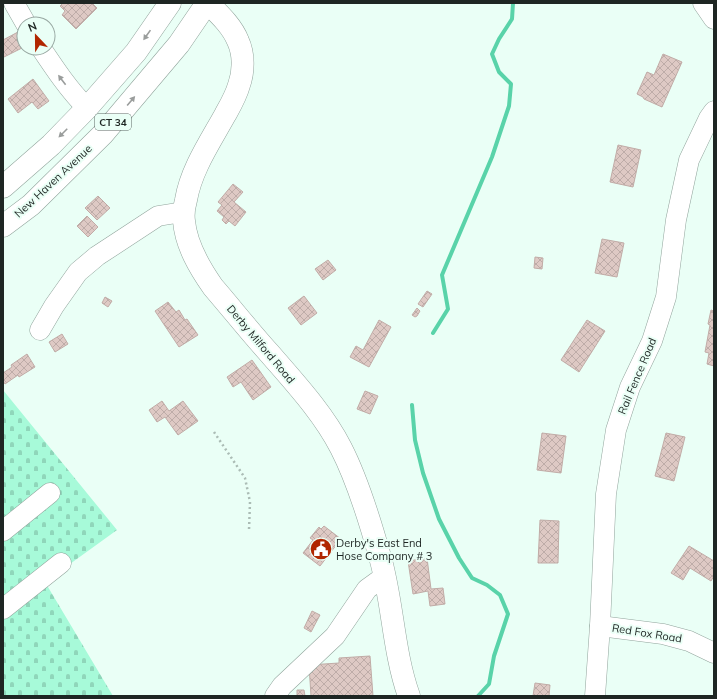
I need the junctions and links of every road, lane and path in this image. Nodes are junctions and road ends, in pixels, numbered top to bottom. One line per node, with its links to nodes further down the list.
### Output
1 (14, 3): 5 (street)
2 (170, 3): 8 (main road, CT 34, one-way to 8)
3 (208, 3): 11 (main road, Derby Milford Road); 12 (main road, New Haven Avenue / CT 34, one-way to 3)
4 (703, 3): 6 (street)
5 (21, 16)
6 (714, 19)
7 (46, 56): 8 (street, one-way to 7)
8 (87, 108): 10 (main road, CT 34, one-way to 10)
9 (714, 111): 21 (street, Rail Fence Road)
10 (3, 187)
11 (183, 212): 13 (street); 19 (main road, Derby Milford Road)
12 (3, 226)
13 (40, 330)
14 (214, 432): 16 (path)
15 (50, 494): 17 (street)
16 (249, 530)
17 (3, 531)
18 (61, 563): 20 (street)
19 (385, 576): 23 (street); 24 (main road, Derby Milford Road)
20 (3, 609)
21 (600, 626): 22 (street, Red Fox Road); 25 (street, Rail Fence Road)
22 (714, 653)
23 (275, 696)
24 (409, 696)
25 (595, 696)

